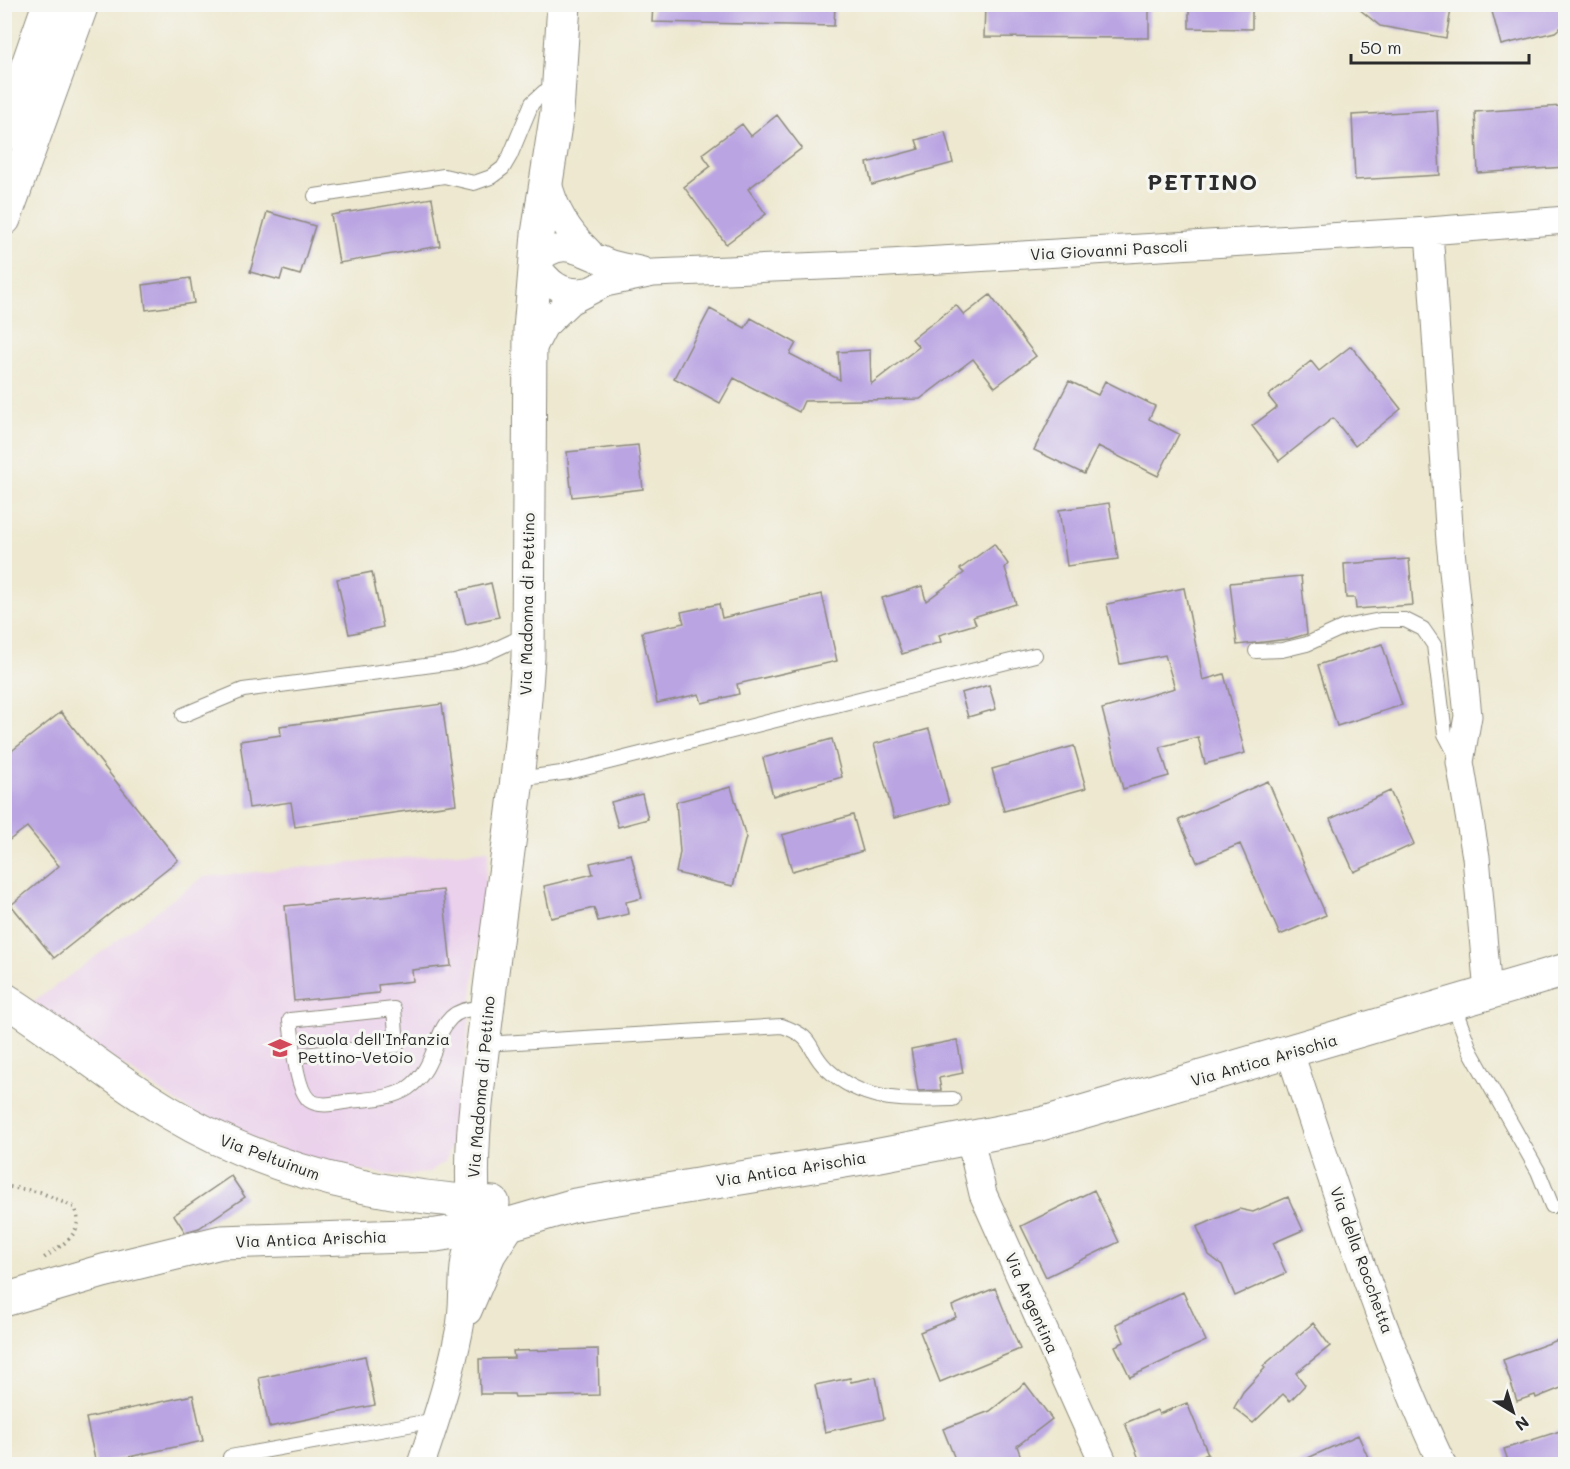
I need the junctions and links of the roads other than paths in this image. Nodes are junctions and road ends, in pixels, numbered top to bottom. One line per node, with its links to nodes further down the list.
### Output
1 (50, 4): 5 (main road)
2 (82, 4): 5 (main road)
3 (564, 4): 4 (main road, Via Madonna di Pettino)
4 (560, 84): 6 (main road, Via Madonna di Pettino); 7 (lane)
5 (16, 132): 8 (main road)
6 (547, 179): 11 (street, Via Giovanni Pascoli); 12 (main road, Via Madonna di Pettino)
7 (315, 196)
8 (4, 219)
9 (1566, 220): 10 (street, Via Giovanni Pascoli)
10 (1429, 231): 13 (street, Via Giovanni Pascoli); 20 (street)
11 (589, 252): 12 (street, Via Giovanni Pascoli); 13 (street, Via Giovanni Pascoli)
12 (535, 263): 14 (street, Via Giovanni Pascoli); 15 (main road, Via Madonna di Pettino)
13 (653, 273): 14 (street, Via Giovanni Pascoli)
14 (586, 291): 15 (street, Via Giovanni Pascoli)
15 (530, 355): 16 (main road, Via Madonna di Pettino)
16 (528, 634): 19 (lane); 21 (main road, Via Madonna di Pettino)
17 (1256, 651): 20 (lane)
18 (1035, 655): 21 (lane)
19 (183, 715)
20 (1460, 762): 23 (street)
21 (518, 779): 26 (main road, Via Madonna di Pettino)
22 (1566, 970): 23 (main road, Via Antica Arischia)
23 (1488, 993): 25 (main road, Via Antica Arischia)
24 (4, 999): 32 (main road, Via Peltuinum)
25 (1453, 1004): 28 (main road, Via Antica Arischia); 34 (lane)
26 (488, 1009): 27 (main road, Via Madonna di Pettino); 29 (lane)
27 (483, 1044): 30 (lane); 35 (main road, Via Madonna di Pettino)
28 (1290, 1053): 31 (main road, Via Antica Arischia); 45 (street, Via della Rocchetta)
29 (295, 1056): 29 (lane)
30 (953, 1099)
31 (970, 1139): 33 (main road, Via Antica Arischia); 44 (street, Via Argentina)
32 (369, 1188): 35 (main road, Via Peltuinum); 38 (main road)
33 (575, 1205): 35 (main road, Via Peltuinum); 36 (main road, Via Antica Arischia)
34 (1552, 1206)
35 (474, 1216): 36 (main road, Via Antica Arischia); 37 (main road, Via Antica Arischia); 39 (street)
36 (513, 1223): 39 (street)
37 (414, 1236): 38 (main road, Via Antica Arischia); 39 (street)
38 (371, 1237): 40 (main road, Via Antica Arischia)
39 (472, 1280): 41 (street)
40 (4, 1300)
41 (436, 1420): 42 (lane); 43 (street)
42 (230, 1457)
43 (420, 1464)
44 (1104, 1464)
45 (1442, 1464)

